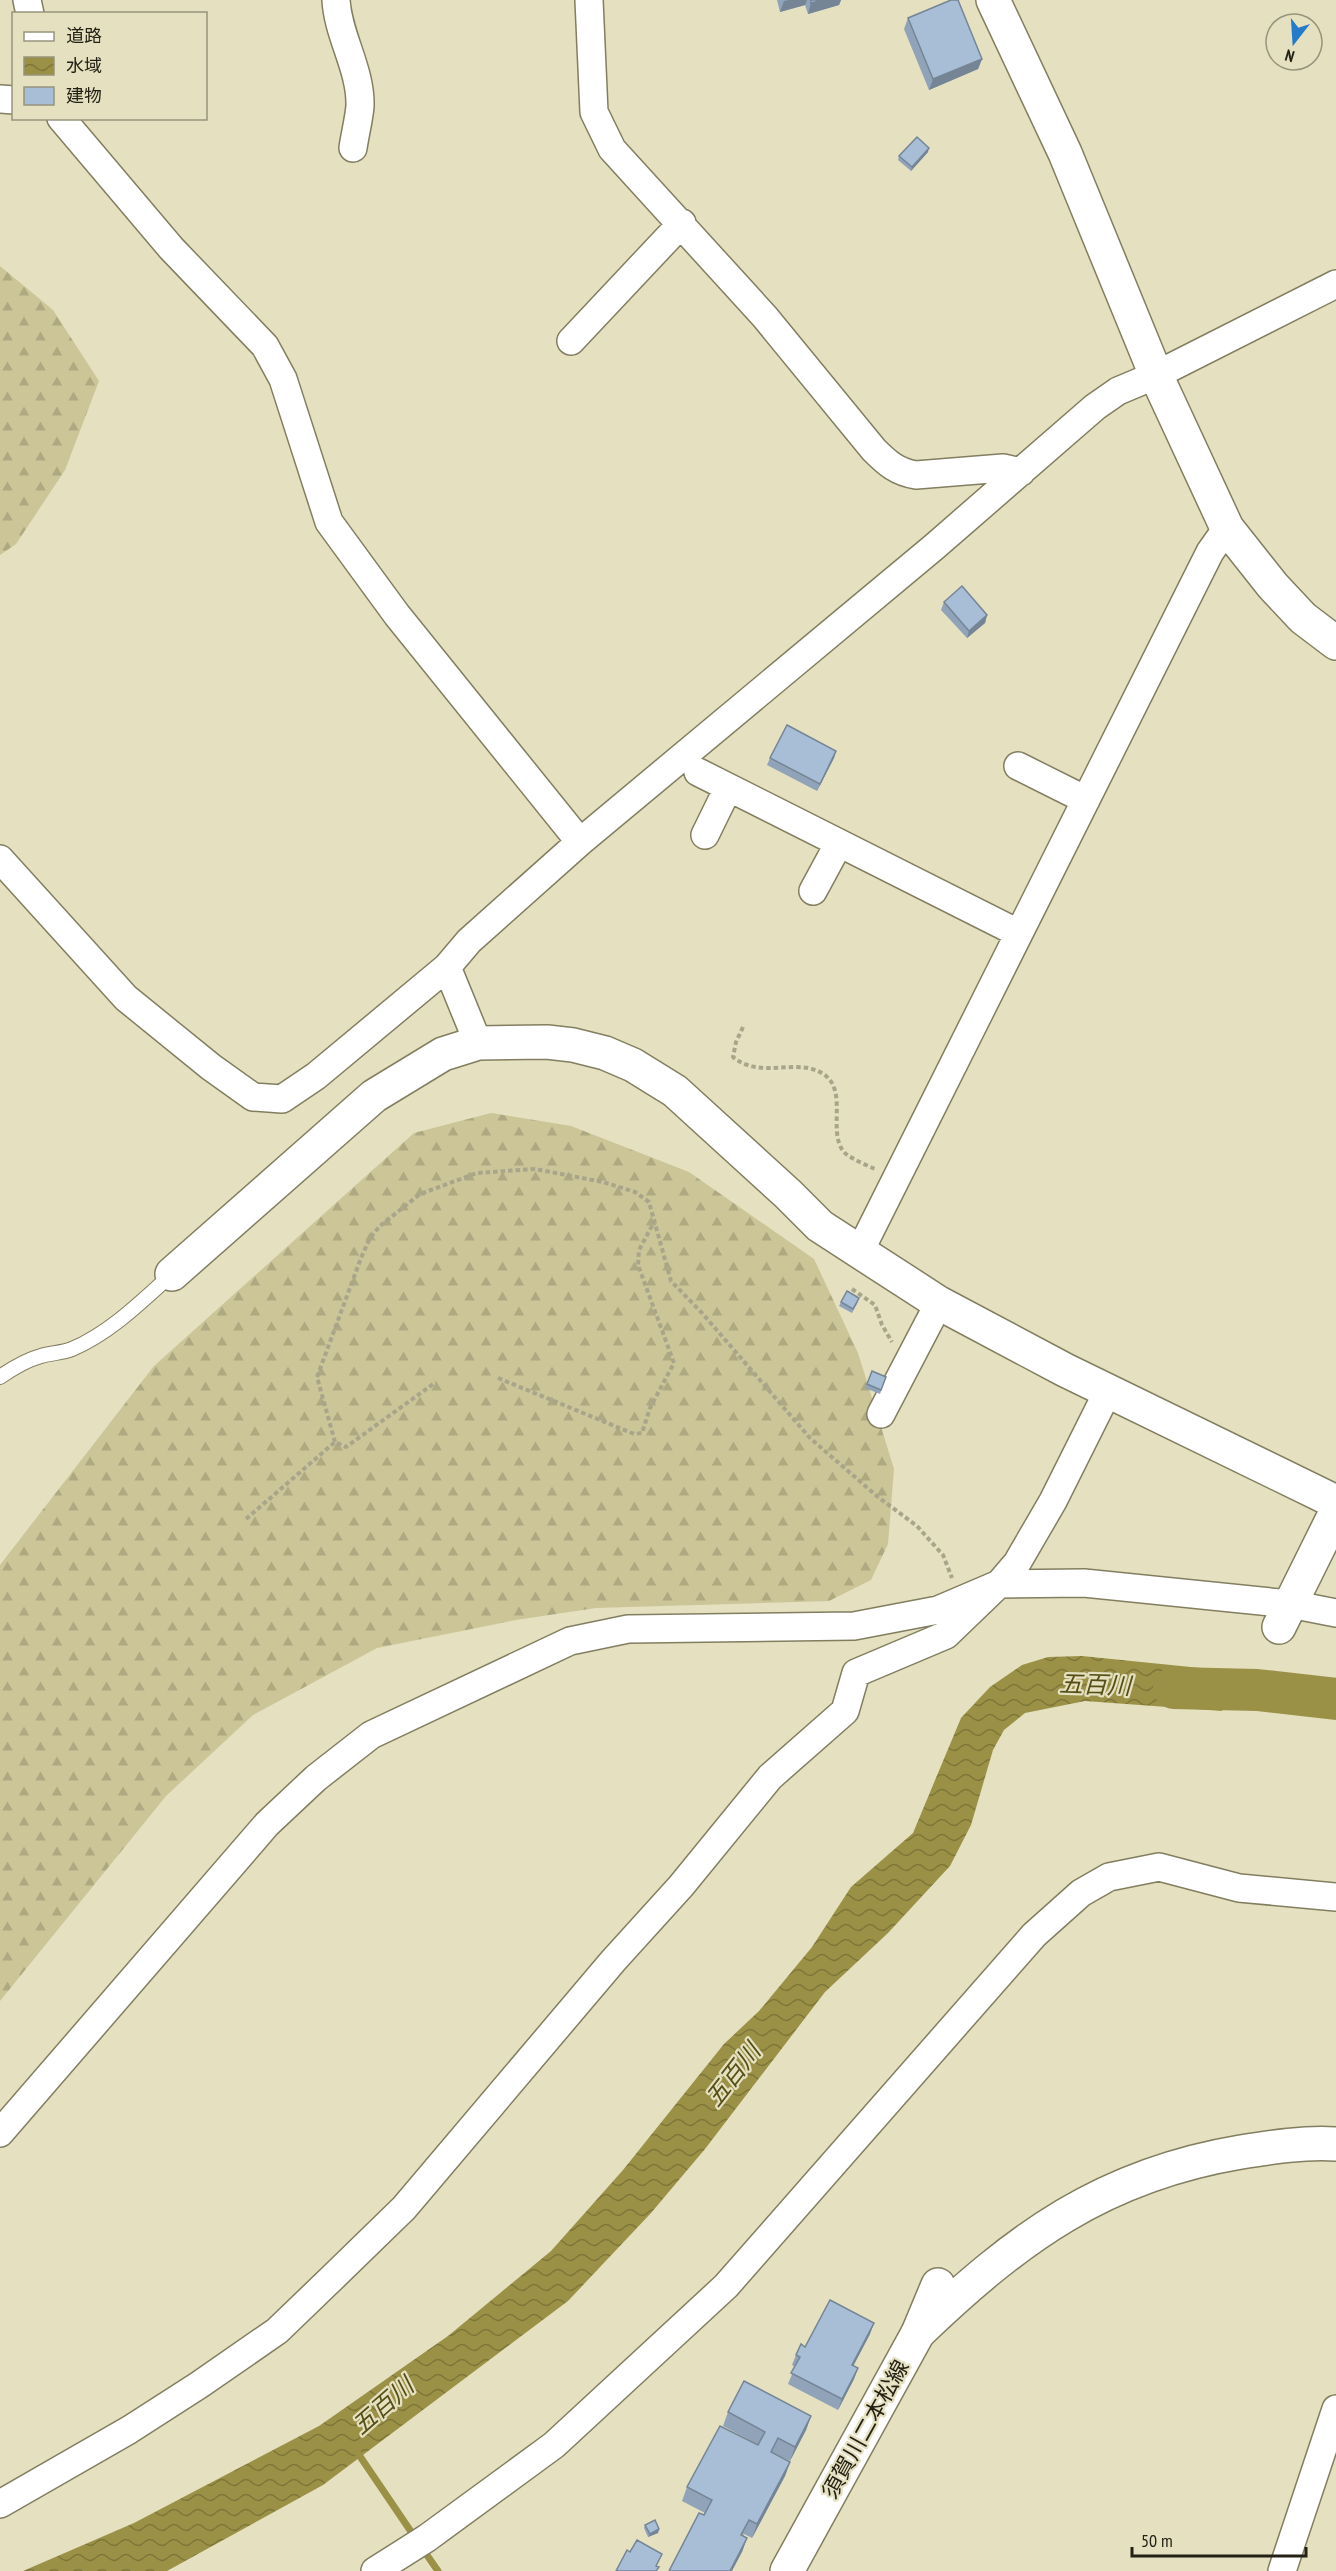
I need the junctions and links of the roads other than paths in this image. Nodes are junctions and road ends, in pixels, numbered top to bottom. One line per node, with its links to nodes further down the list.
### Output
1 (336, 0): 5 (street)
2 (589, 0): 6 (street)
3 (993, 0): 9 (street)
4 (63, 120): 18 (street)
5 (352, 148)
6 (682, 223): 8 (street); 10 (street)
7 (1336, 284): 9 (street)
8 (571, 341)
9 (1156, 375): 10 (street); 11 (street)
10 (1021, 472): 18 (street)
11 (1227, 528): 12 (street); 16 (street)
12 (1336, 643)
13 (1018, 766): 16 (street)
14 (698, 772): 15 (street)
15 (728, 788): 17 (street); 19 (street)
16 (1086, 800): 22 (street)
17 (705, 835)
18 (580, 842): 23 (street)
19 (839, 843): 21 (street); 22 (street)
20 (0, 859): 23 (street)
21 (813, 891)
22 (1018, 933): 25 (street)
23 (447, 967): 24 (street)
24 (478, 1042): 25 (street); 26 (street)
25 (859, 1253): 27 (street)
26 (172, 1274): 28 (lane)
27 (939, 1303): 29 (street); 30 (street)
28 (0, 1377)
29 (1108, 1391): 31 (street); 33 (street)
30 (881, 1414)
31 (1336, 1502)
32 (1336, 1512): 35 (street)
33 (999, 1584): 35 (street); 37 (street); 42 (street)
34 (1336, 1613): 35 (street)
35 (1285, 1615)
36 (1336, 1897): 43 (street)
37 (0, 2133)
38 (1336, 2144): 40 (street)
39 (938, 2285): 40 (street, 須賀川二本松線)
40 (918, 2332): 44 (street, 須賀川二本松線)
41 (1336, 2409): 45 (street)
42 (0, 2504)
43 (375, 2571)
44 (787, 2571)
45 (1282, 2571)

